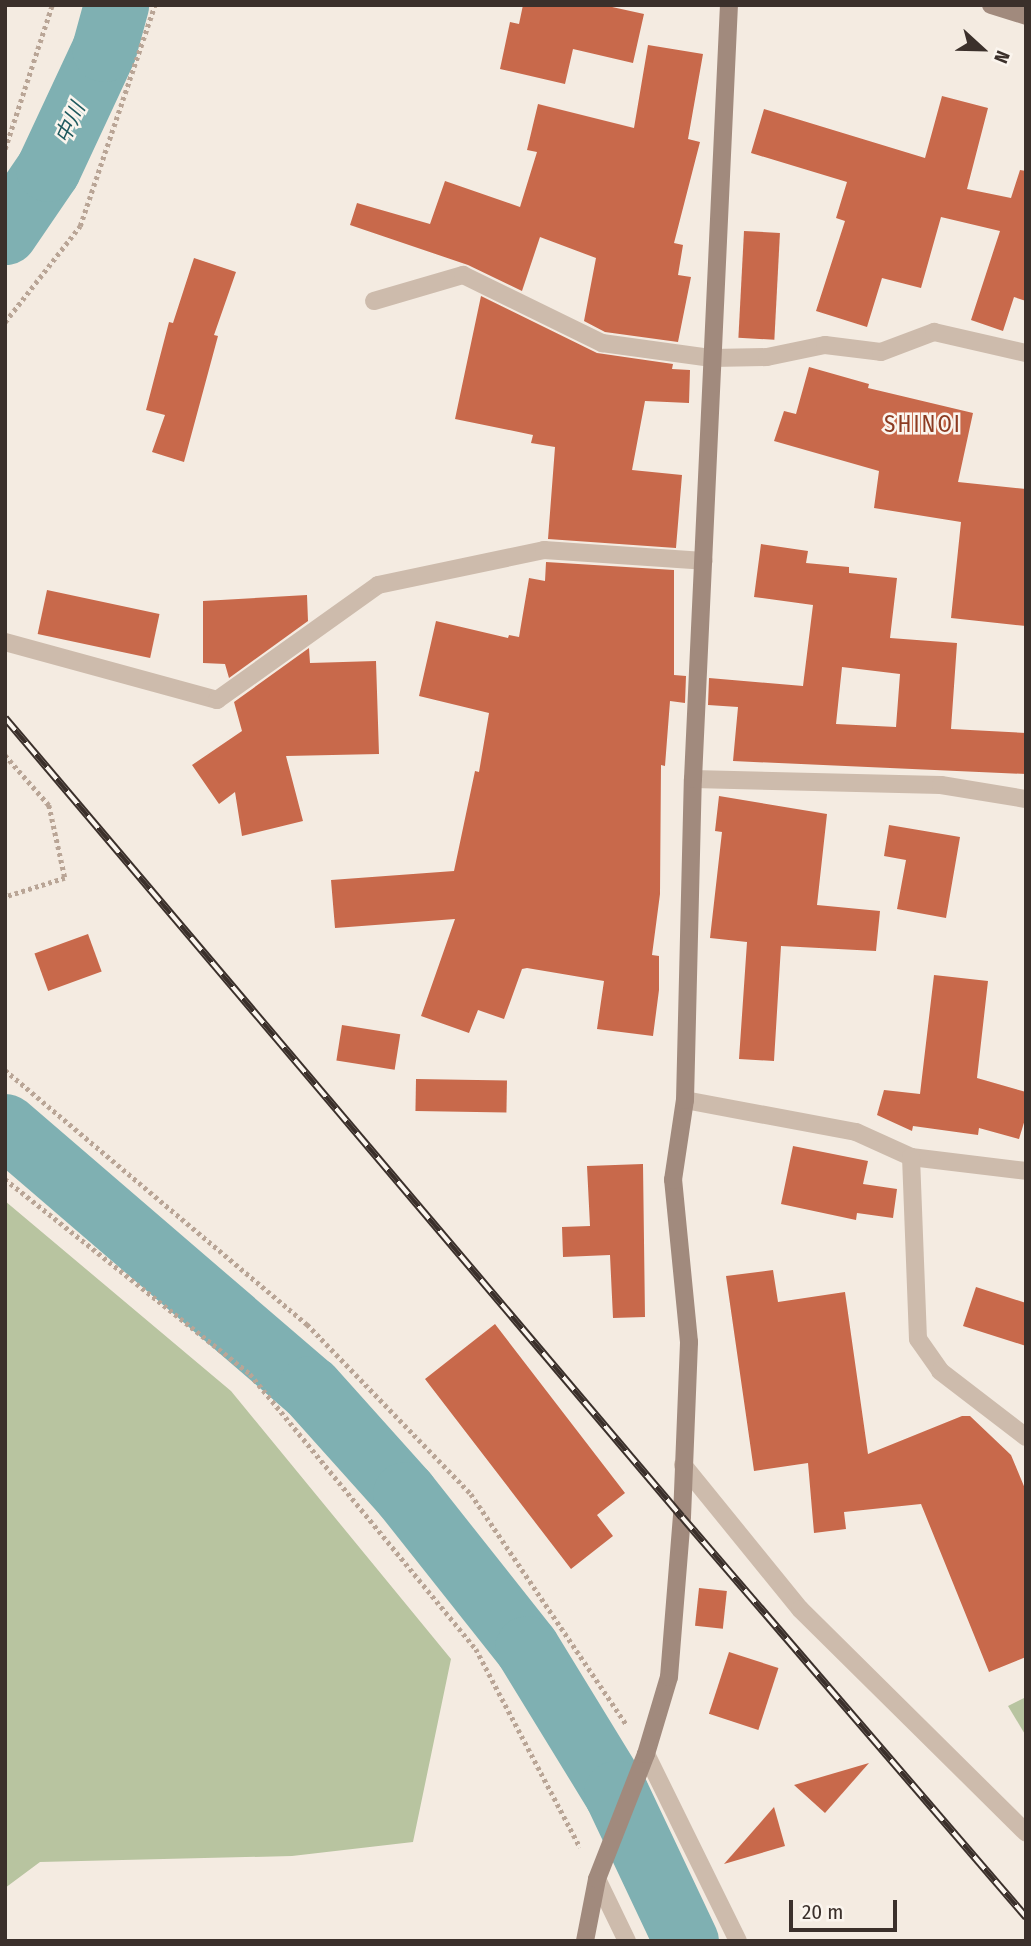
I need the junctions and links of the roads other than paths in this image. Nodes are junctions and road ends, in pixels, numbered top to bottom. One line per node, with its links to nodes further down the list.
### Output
1 (729, 5): 6 (street)
2 (991, 5): 3 (street)
3 (1026, 16)
4 (374, 301): 6 (street)
5 (1026, 353): 6 (street)
6 (712, 358): 7 (street)
7 (704, 561): 8 (street); 9 (street)
8 (5, 642)
9 (692, 779): 10 (street); 11 (street)
10 (1026, 800)
11 (685, 1100): 12 (street); 15 (street)
12 (911, 1157): 13 (street); 14 (street)
13 (1026, 1171)
14 (1026, 1437)
15 (683, 1465): 16 (street); 17 (street)
16 (646, 1754): 18 (street); 21 (street)
17 (1026, 1833)
18 (597, 1879): 19 (street); 20 (street)
19 (585, 1941)
20 (627, 1941)
21 (738, 1941)

